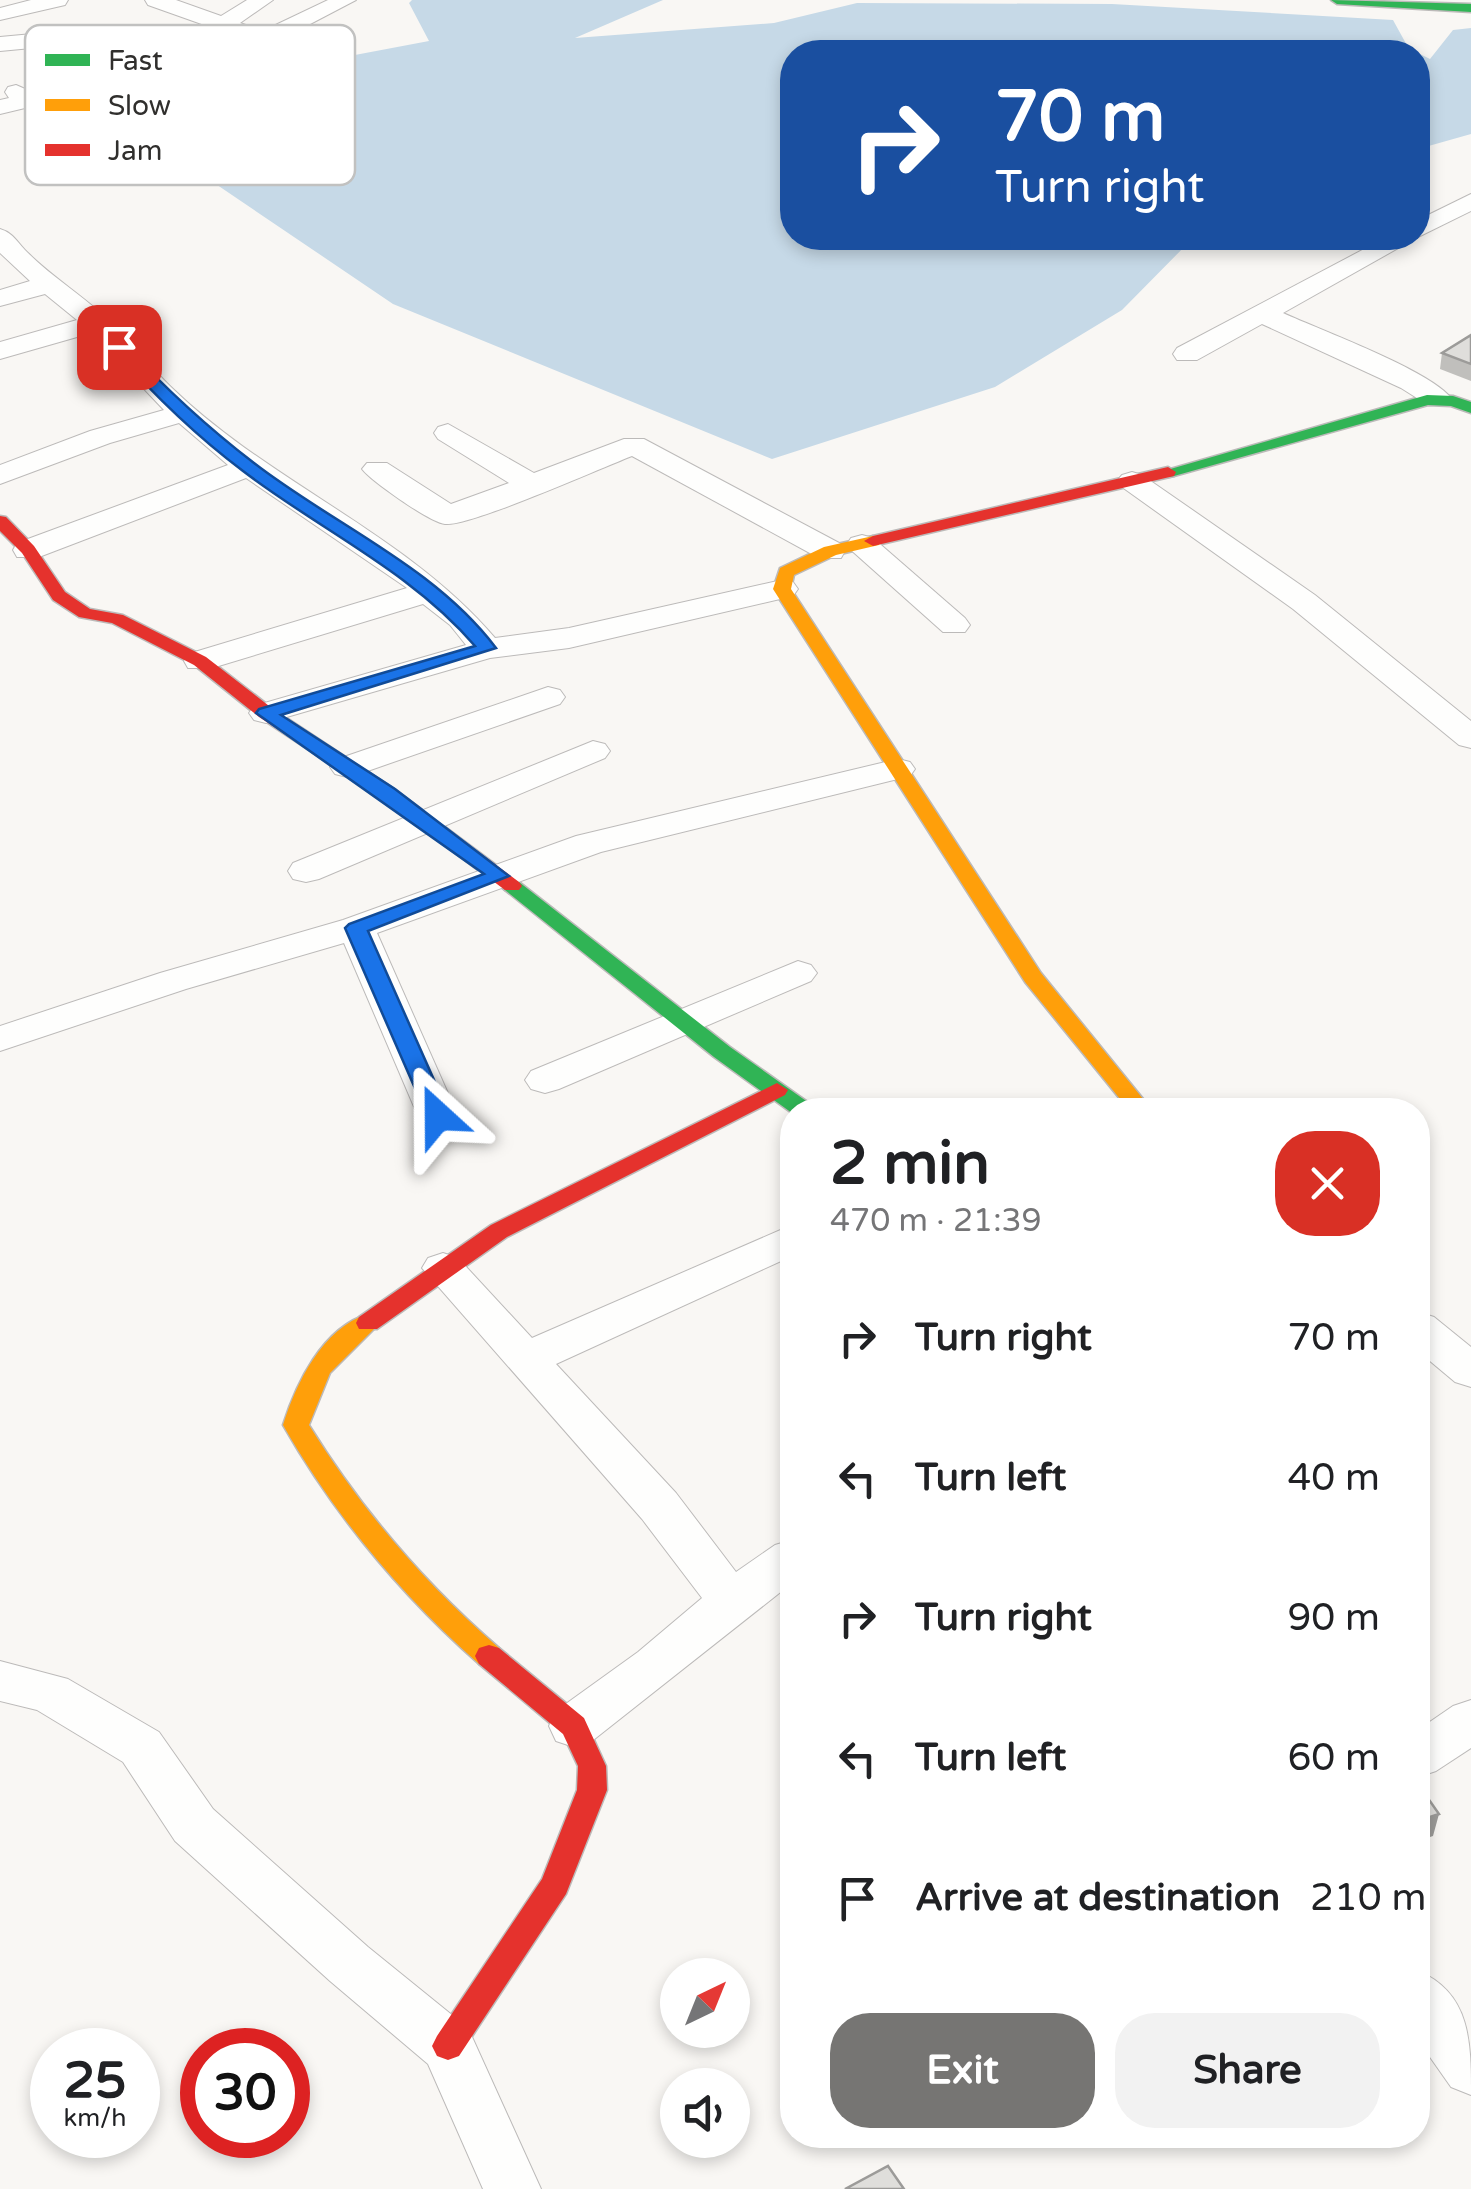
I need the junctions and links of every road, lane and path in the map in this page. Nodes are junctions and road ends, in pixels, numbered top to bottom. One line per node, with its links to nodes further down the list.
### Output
1 (58, 0): 8 (street)
2 (156, 0): 9 (street)
3 (262, 0): 9 (street)
4 (345, 0): 11 (street)
5 (1337, 0): 7 (street)
6 (1455, 0): 7 (street)
7 (1471, 4)
8 (0, 14)
9 (221, 24): 10 (street)
10 (224, 25)
11 (293, 25)
12 (25, 42): 13 (street)
13 (0, 44)
14 (0, 81): 15 (street)
15 (25, 95)
16 (25, 100): 17 (street)
17 (0, 107)
18 (1468, 206): 19 (street)
19 (1430, 224)
20 (0, 237): 22 (street)
21 (1381, 250): 24 (street)
22 (50, 284): 23 (street); 25 (street)
23 (0, 298)
24 (1262, 314): 27 (street); 28 (street)
25 (97, 323): 26 (street); 30 (street)
26 (0, 351)
27 (1187, 354)
28 (1438, 399): 29 (street); 35 (street)
29 (1471, 408)
30 (184, 413): 32 (street); 34 (street)
31 (448, 433): 36 (street)
32 (249, 468): 39 (street); 42 (street)
33 (378, 469): 36 (street)
34 (0, 475)
35 (1132, 482): 38 (street); 48 (street)
36 (535, 486): 40 (street)
37 (0, 521): 39 (street)
38 (862, 544): 40 (street); 43 (street)
39 (28, 550): 45 (street)
40 (830, 552): 41 (street)
41 (782, 589): 44 (street); 51 (street)
42 (428, 592): 44 (street); 45 (street)
43 (954, 625)
44 (486, 648): 47 (street)
45 (200, 661): 47 (street)
46 (548, 698): 50 (street)
47 (266, 713): 50 (street)
48 (1471, 738)
49 (593, 752): 52 (street)
50 (347, 767): 52 (street)
51 (898, 769): 54 (street); 62 (street)
52 (423, 820): 53 (street); 54 (street)
53 (306, 871)
54 (499, 876): 55 (street); 57 (street)
55 (356, 928): 58 (street); 63 (street)
56 (798, 973): 57 (street)
57 (685, 1023): 59 (street); 60 (street)
58 (0, 1039)
59 (545, 1080)
60 (777, 1090): 61 (street); 65 (street)
61 (787, 1098)
62 (1131, 1098)
63 (438, 1116)
64 (780, 1243): 67 (street)
65 (443, 1268): 67 (street); 73 (street)
66 (1430, 1338): 68 (street)
67 (526, 1359): 70 (street)
68 (1471, 1371)
69 (780, 1566): 70 (street)
70 (731, 1601): 73 (street)
71 (0, 1681): 76 (street)
72 (1471, 1721): 74 (street)
73 (574, 1726): 76 (street)
74 (1430, 1748)
75 (1430, 2013): 77 (street)
76 (448, 2046): 78 (street)
77 (1471, 2069)
78 (512, 2189)

